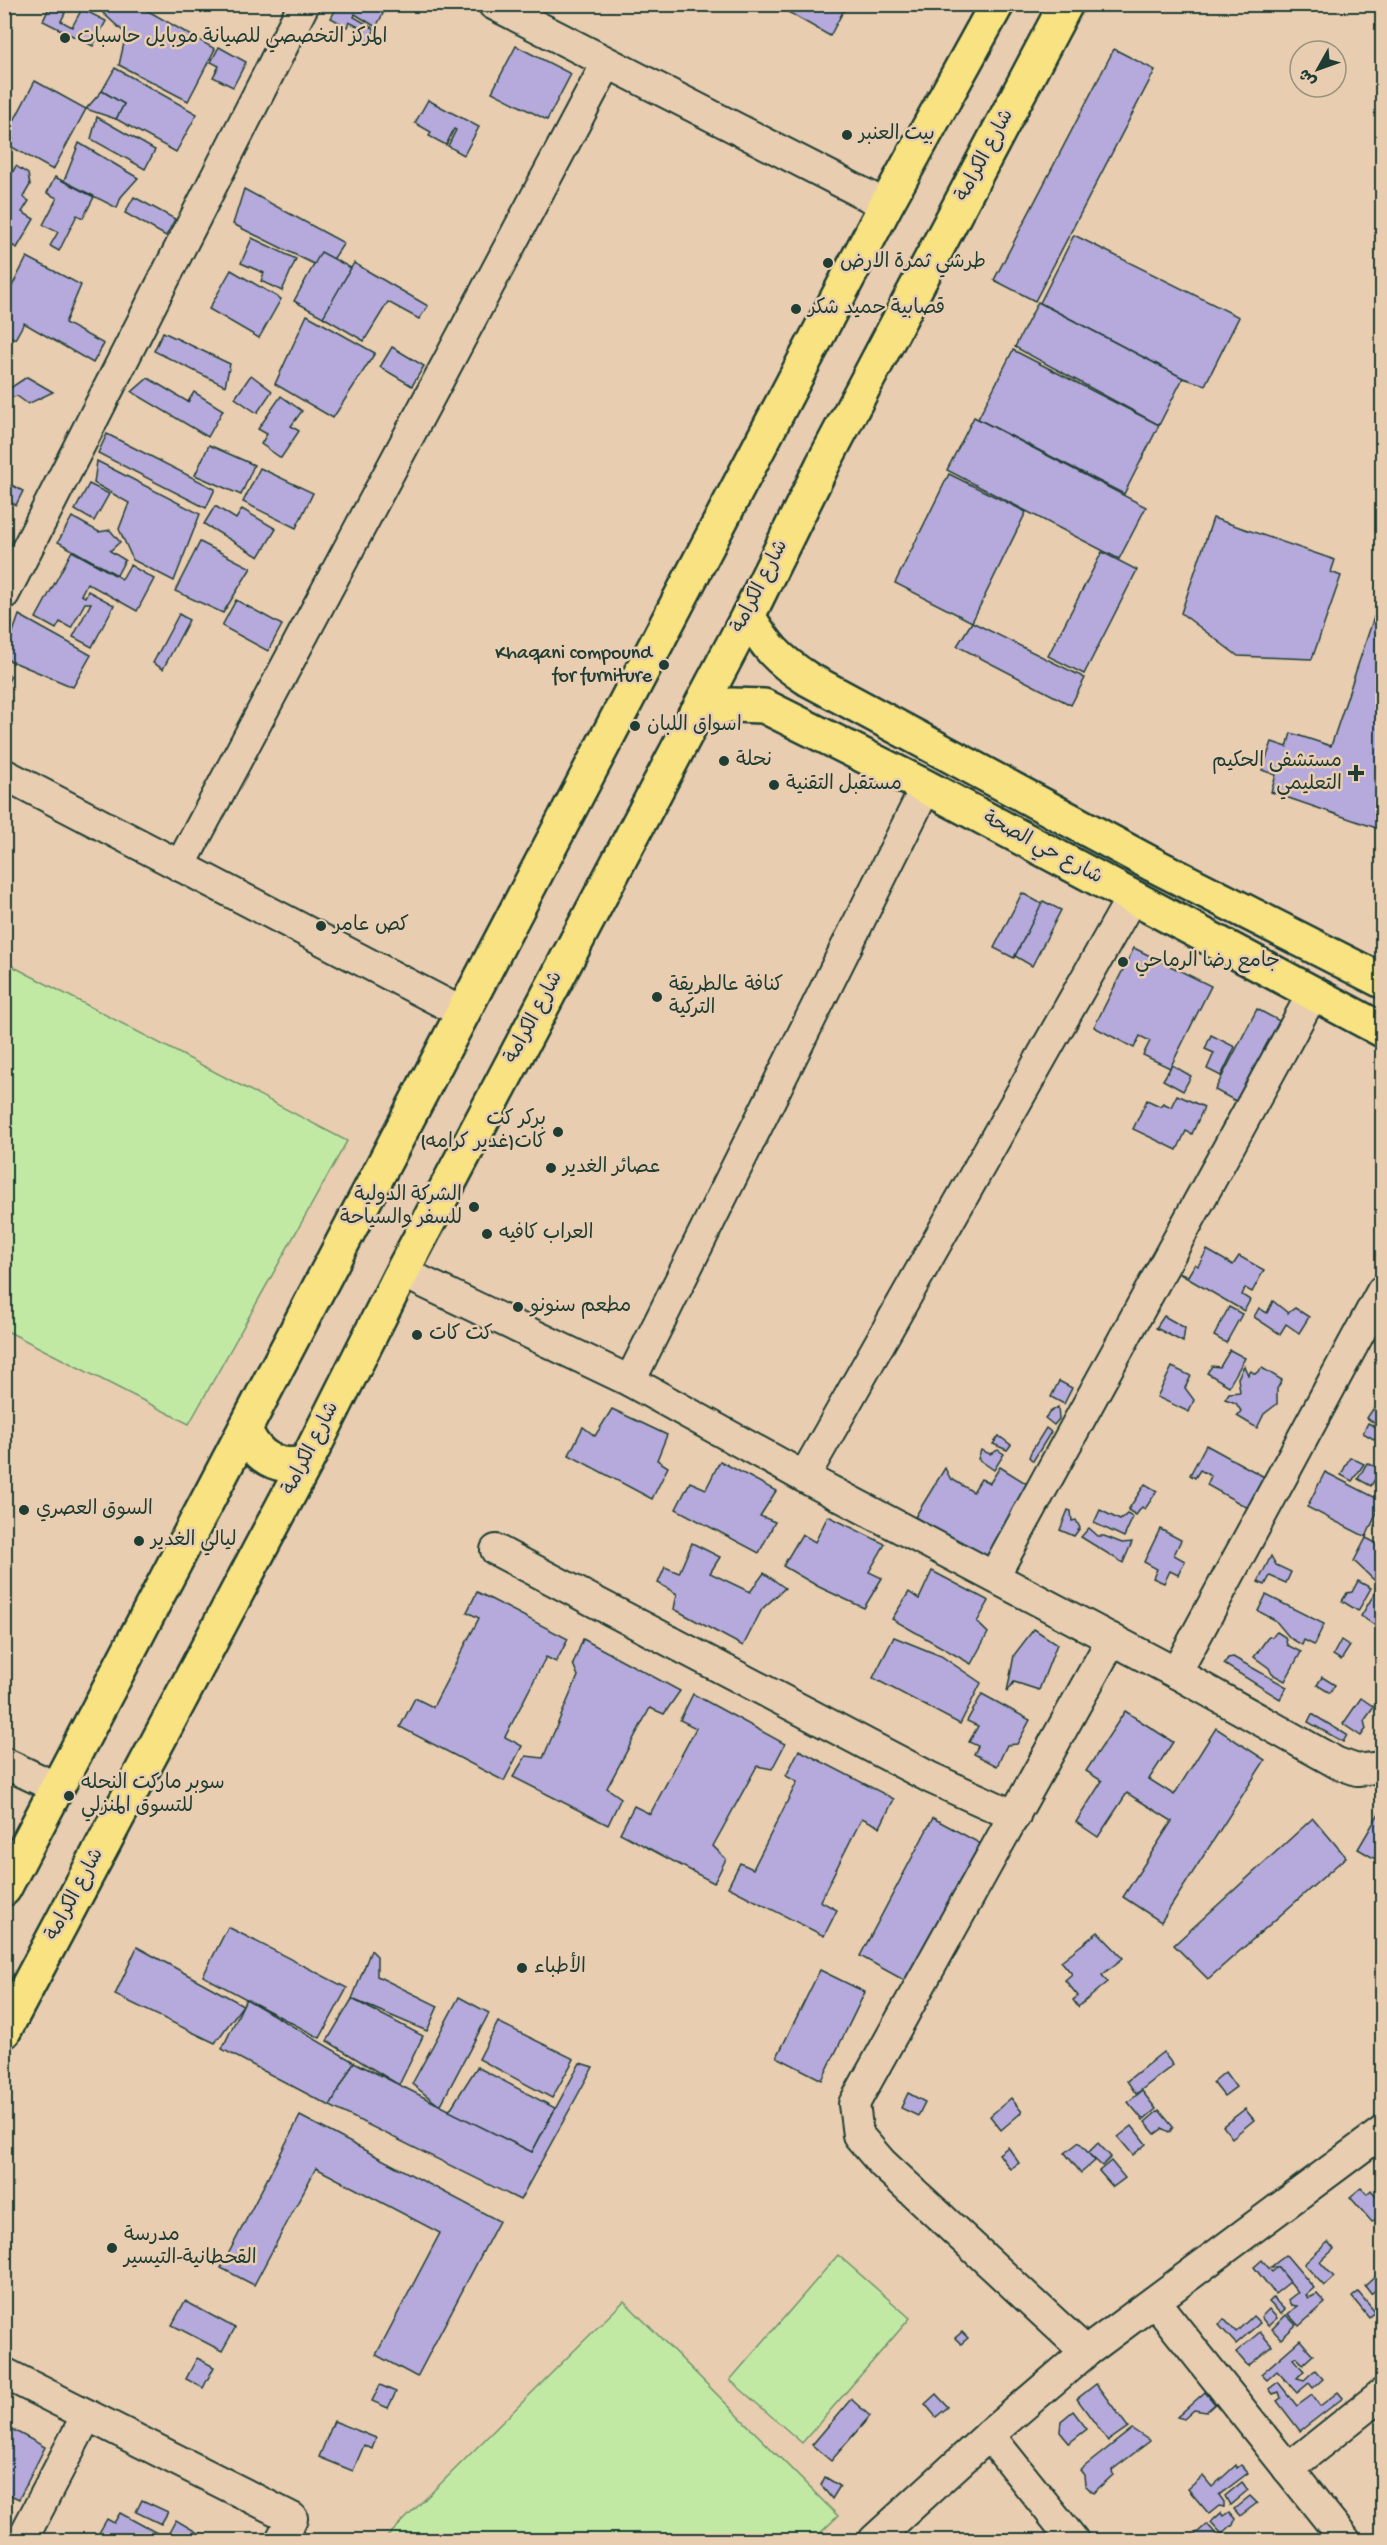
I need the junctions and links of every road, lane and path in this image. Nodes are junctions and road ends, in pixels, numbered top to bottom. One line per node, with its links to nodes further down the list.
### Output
1 (304, 4): 7 (street)
2 (493, 4): 5 (street)
3 (997, 4): 6 (main road)
4 (1066, 4): 8 (main road, شارع الكرامة)
5 (607, 63): 6 (street); 12 (street)
6 (886, 205): 16 (main road)
7 (4, 594)
8 (748, 616): 9 (main road, شارع الكرامة); 14 (main road, شارع حي الصحة)
9 (694, 716): 11 (main road, شارع حي الصحة); 18 (main road, شارع الكرامة)
10 (4, 774): 12 (street)
11 (926, 787): 13 (main road, شارع حي الصحة); 20 (street)
12 (180, 866): 16 (street)
13 (1132, 897): 15 (main road, شارع حي الصحة); 23 (street)
14 (1383, 981)
15 (1313, 993): 17 (main road, شارع حي الصحة); 25 (street)
16 (463, 1013): 21 (main road)
17 (1379, 1025)
18 (402, 1272): 20 (street); 22 (main road, شارع الكرامة)
19 (1383, 1291): 27 (street)
20 (630, 1381): 23 (street)
21 (245, 1430): 22 (main road); 30 (main road)
22 (306, 1462): 33 (main road, شارع الكرامة)
23 (804, 1477): 25 (street)
24 (496, 1551): 31 (street)
25 (994, 1576): 26 (street)
26 (1112, 1639): 27 (street); 31 (street)
27 (1176, 1673): 29 (street)
28 (4, 1763): 30 (street)
29 (1383, 1767)
30 (57, 1788): 32 (main road)
31 (1015, 1816): 36 (street)
32 (4, 1889)
33 (4, 2031)
34 (1383, 2132): 35 (street)
35 (1155, 2302): 36 (street); 41 (street)
36 (1086, 2352): 40 (street)
37 (4, 2373): 39 (street)
38 (1383, 2394): 41 (street)
39 (87, 2415): 42 (street); 43 (street)
40 (989, 2435): 44 (street); 45 (street)
41 (1288, 2469): 46 (street)
42 (22, 2541)
43 (280, 2541)
44 (874, 2541)
45 (1074, 2541)
46 (1345, 2541)

